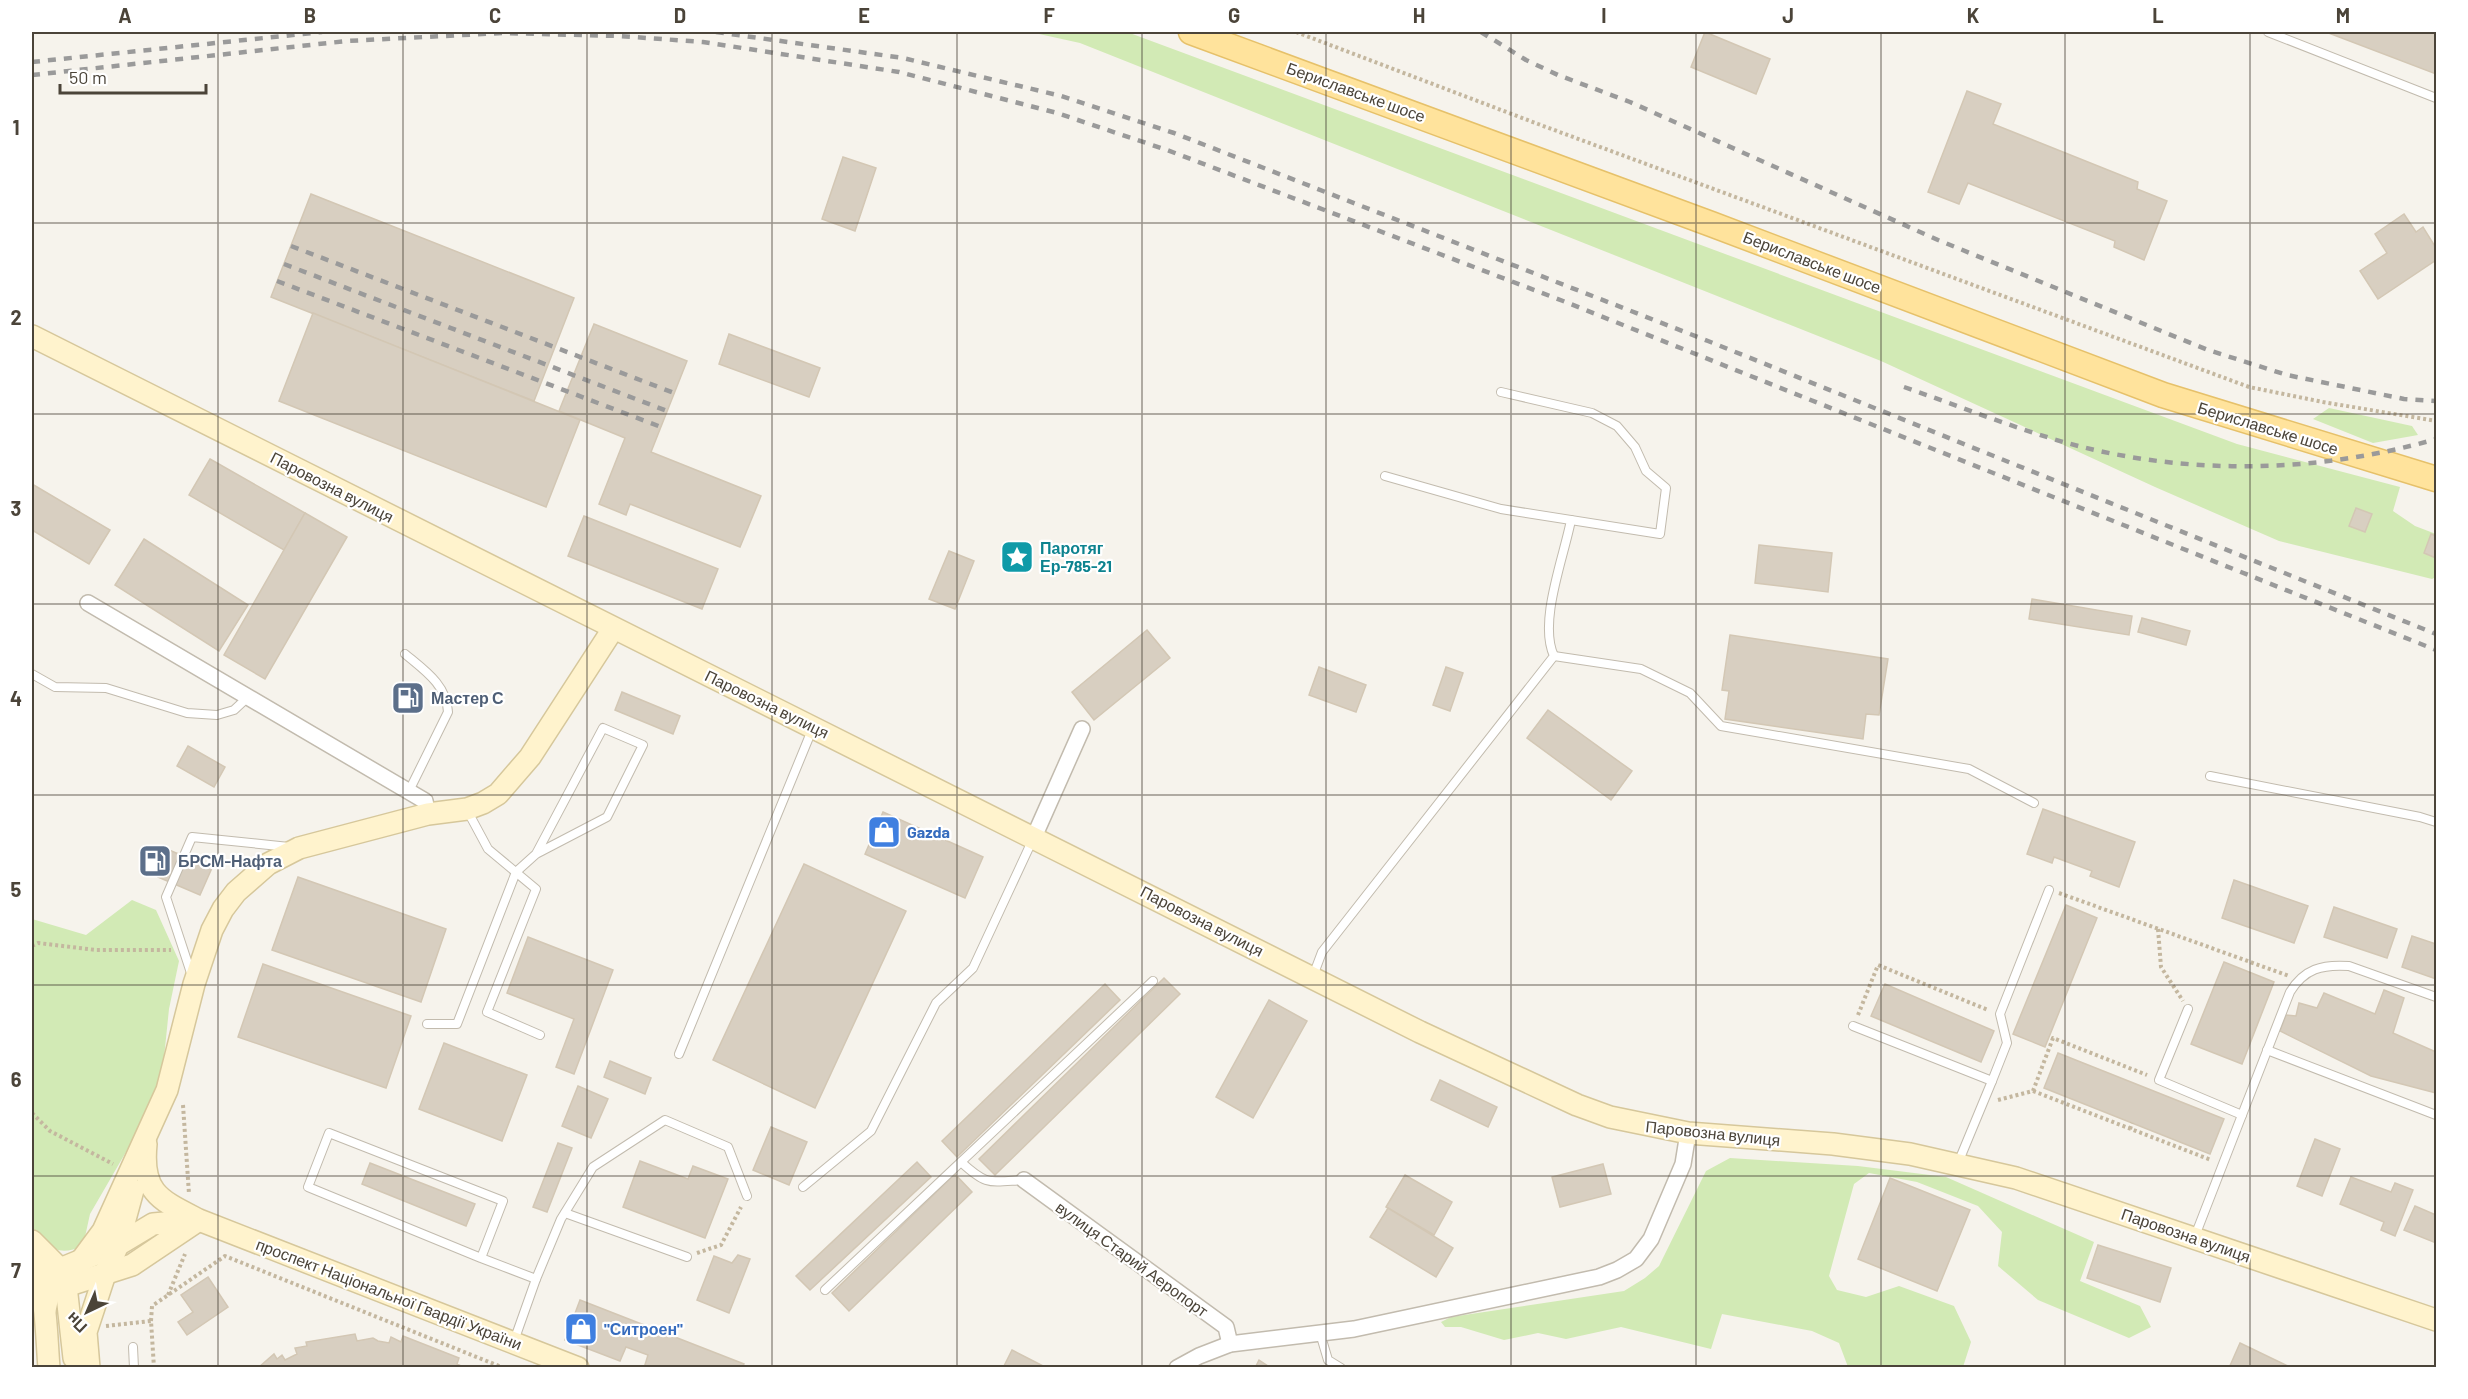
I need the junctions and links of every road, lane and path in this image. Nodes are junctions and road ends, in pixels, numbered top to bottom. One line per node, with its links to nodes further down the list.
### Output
1 (1191, 32): 4 (main road, Бериславське шосе)
2 (1296, 32): 8 (path)
3 (2268, 32): 5 (lane)
4 (1224, 37): 10 (main road, Бериславське шосе)
5 (2436, 98)
6 (32, 336): 13 (main road, Паровозна вулиця)
7 (1500, 392): 11 (lane)
8 (2436, 422)
9 (1385, 476): 11 (lane)
10 (2436, 479)
11 (1571, 520): 15 (lane)
12 (88, 603): 17 (street)
13 (614, 629): 18 (main road, Паровозна вулиця); 23 (main road)
14 (405, 654): 21 (lane)
15 (1554, 656): 22 (lane); 34 (lane)
16 (32, 674): 17 (lane)
17 (248, 697): 21 (street)
18 (814, 726): 26 (main road, Паровозна вулиця); 45 (lane)
19 (1082, 729): 26 (street)
20 (2210, 776): 25 (lane)
21 (409, 791): 24 (street)
22 (2034, 803)
23 (467, 809): 24 (main road); 29 (lane)
24 (428, 814): 27 (main road)
25 (2436, 822)
26 (1034, 837): 34 (main road, Паровозна вулиця); 64 (lane)
27 (299, 848): 33 (lane); 37 (main road)
28 (536, 854): 28 (lane); 29 (lane)
29 (516, 872): 41 (lane); 43 (lane)
30 (2049, 890): 31 (path); 40 (lane)
31 (2158, 929): 35 (path); 39 (path)
32 (32, 946): 33 (path)
33 (184, 950): 37 (lane)
34 (1312, 977): 55 (main road, Паровозна вулиця)
35 (2298, 979): 38 (lane); 44 (lane)
36 (1153, 981): 57 (lane)
37 (194, 984): 56 (main road)
38 (2436, 997)
39 (2188, 1009): 46 (lane)
40 (2000, 1014): 42 (path); 47 (lane)
41 (427, 1024)
42 (1853, 1026): 47 (lane)
43 (540, 1035)
44 (2267, 1050): 51 (lane); 52 (lane)
45 (679, 1054)
46 (2159, 1080): 48 (path); 51 (lane)
47 (1992, 1081): 49 (lane)
48 (2033, 1091): 49 (path); 54 (path)
49 (1985, 1097): 58 (lane)
50 (32, 1113): 60 (path)
51 (2242, 1115): 59 (lane)
52 (2436, 1115)
53 (2133, 1123): 54 (path)
54 (2130, 1129): 59 (path)
55 (1688, 1133): 58 (main road, Паровозна вулиця); 84 (street)
56 (147, 1135): 60 (main road); 67 (main road, проспект Національної Гвардії України); 70 (main road)
57 (962, 1162): 61 (lane); 78 (lane)
58 (1957, 1165): 68 (main road, Паровозна вулиця)
59 (2222, 1165): 68 (lane)
60 (132, 1169): 76 (main road)
61 (1024, 1180): 86 (street, вулиця Старий Аеропорт)
62 (178, 1184): 63 (path)
63 (188, 1187)
64 (803, 1187)
65 (747, 1196): 66 (lane); 72 (path)
66 (565, 1213): 72 (lane); 77 (lane)
67 (199, 1220): 70 (main road); 75 (main road); 85 (main road, проспект Національної Гвардії України)
68 (2194, 1238): 81 (main road, Паровозна вулиця)
69 (32, 1241): 76 (main road)
70 (118, 1245): 76 (main road)
71 (32, 1248): 76 (main road)
72 (687, 1257)
73 (481, 1258): 73 (lane); 77 (lane)
74 (32, 1260): 80 (main road)
75 (132, 1264): 76 (main road); 79 (main road)
76 (75, 1275): 79 (main road); 80 (main road); 89 (main road)
77 (536, 1279): 85 (lane)
78 (825, 1290)
79 (97, 1303): 90 (main road)
80 (45, 1310): 88 (main road)
81 (2436, 1320)
82 (151, 1321): 83 (path); 92 (path); 93 (path)
83 (106, 1326)
84 (1320, 1333): 86 (street); 96 (lane)
85 (513, 1342): 94 (main road, проспект Національної Гвардії України)
86 (1230, 1344): 95 (street)
87 (133, 1347): 91 (lane)
88 (49, 1368)
89 (75, 1368)
90 (89, 1368)
91 (134, 1368)
92 (154, 1368)
93 (504, 1368)
94 (578, 1368)
95 (1177, 1368)
96 (1341, 1368)

